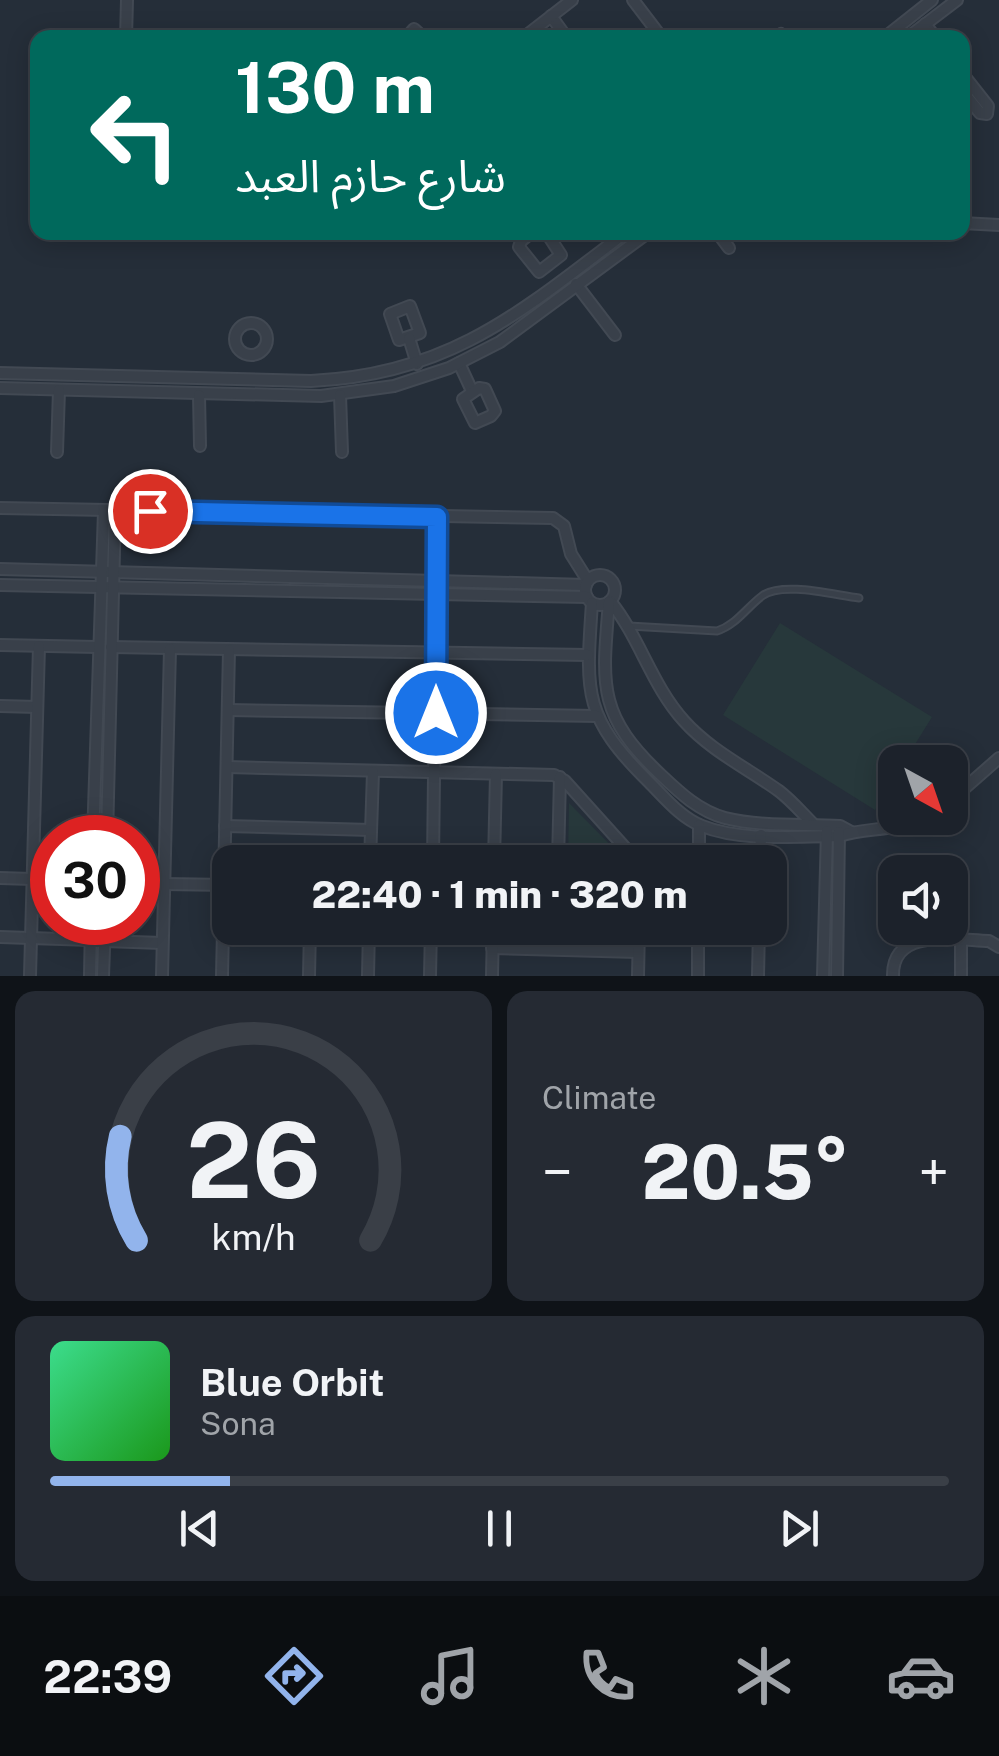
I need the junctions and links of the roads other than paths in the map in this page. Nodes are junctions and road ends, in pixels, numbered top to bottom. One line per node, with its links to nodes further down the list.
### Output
1 (127, 0): 9 (street)
2 (633, 0): 12 (street)
3 (932, 0): 6 (street)
4 (957, 0): 8 (street)
5 (564, 2): 7 (street)
6 (917, 4): 13 (street)
7 (551, 16): 10 (street); 11 (street)
8 (925, 24): 14 (street); 15 (street)
9 (126, 30)
10 (533, 30)
11 (561, 30)
12 (656, 30)
13 (892, 30)
14 (920, 30)
15 (930, 30)
16 (970, 224): 17 (street)
17 (999, 225)
18 (521, 240): 24 (street)
19 (552, 240): 24 (street)
20 (615, 240): 25 (street)
21 (638, 240): 26 (street)
22 (723, 240): 23 (street)
23 (729, 248)
24 (552, 265): 25 (street)
25 (566, 277): 26 (street); 31 (street)
26 (578, 286): 27 (street); 30 (street)
27 (615, 335)
28 (409, 338): 31 (street)
29 (250, 355): 34 (street)
30 (459, 363): 37 (street); 40 (street)
31 (417, 364): 34 (street)
32 (0, 373): 33 (street)
33 (141, 377): 34 (street); 38 (street)
34 (250, 380)
35 (0, 388): 36 (street)
36 (59, 390): 38 (street); 42 (street)
37 (472, 390)
38 (141, 392): 39 (street)
39 (199, 395): 40 (street); 41 (street)
40 (340, 395): 43 (street)
41 (200, 446)
42 (58, 452)
43 (342, 452)
44 (0, 508): 45 (street)
45 (110, 510): 46 (street); 48 (street)
46 (437, 517): 51 (street); 52 (street)
47 (0, 569): 48 (street)
48 (108, 572): 50 (street); 51 (street)
49 (0, 585): 50 (street)
50 (107, 586): 51 (street); 58 (street); 59 (street)
51 (437, 587): 52 (street); 62 (street)
52 (588, 591): 54 (street); 54 (street); 63 (street)
53 (859, 598): 55 (lane)
54 (610, 602): 55 (street); 80 (street)
55 (629, 626): 80 (street)
56 (0, 645): 57 (street)
57 (39, 646): 58 (street); 65 (street)
58 (97, 646): 77 (street)
59 (112, 646): 60 (street); 78 (street)
60 (170, 648): 61 (street); 96 (street)
61 (229, 650): 62 (street); 66 (street)
62 (436, 654): 63 (street); 67 (street)
63 (588, 654): 68 (street)
64 (0, 706): 65 (street)
65 (38, 708): 76 (street)
66 (228, 710): 67 (street); 70 (street)
67 (436, 713): 68 (street); 72 (street)
68 (598, 716): 79 (street)
69 (999, 758): 75 (street)
70 (227, 767): 71 (street); 81 (street)
71 (372, 772): 72 (street); 82 (street)
72 (435, 773): 73 (street); 88 (street)
73 (496, 774): 74 (street); 89 (street)
74 (560, 777): 90 (street); 91 (street)
75 (968, 785)
76 (34, 815)
77 (93, 815)
78 (108, 815)
79 (699, 825): 85 (street); 92 (street)
80 (813, 825): 83 (street)
81 (226, 826): 82 (street); 86 (street)
82 (371, 830): 87 (street)
83 (837, 831): 84 (street); 85 (street); 130 (street); 131 (street)
84 (878, 831)
85 (760, 835): 93 (street)
86 (226, 845)
87 (371, 845)
88 (433, 845)
89 (494, 845)
90 (558, 845)
91 (622, 845)
92 (699, 845)
93 (760, 845)
94 (0, 878): 95 (street)
95 (30, 879)
96 (164, 884): 97 (street); 101 (street)
97 (212, 885)
98 (0, 938): 99 (street)
99 (30, 938)
100 (968, 940): 115 (street)
101 (162, 943): 121 (street)
102 (31, 945): 118 (street)
103 (90, 945): 119 (street)
104 (104, 945): 120 (street)
105 (224, 945): 122 (street)
106 (310, 945): 123 (street)
107 (369, 945): 124 (street)
108 (431, 945): 125 (street)
109 (492, 945): 116 (street)
110 (638, 945): 117 (street)
111 (698, 945): 128 (street)
112 (759, 945): 129 (street)
113 (907, 945): 132 (street)
114 (962, 945): 133 (street)
115 (999, 947)
116 (492, 948): 117 (street); 126 (street)
117 (638, 952): 127 (street)
118 (30, 976)
119 (90, 976)
120 (104, 976)
121 (162, 976)
122 (222, 976)
123 (310, 976)
124 (368, 976)
125 (430, 976)
126 (492, 976)
127 (638, 976)
128 (698, 976)
129 (758, 976)
130 (823, 976)
131 (837, 976)
132 (894, 976)
133 (962, 976)

